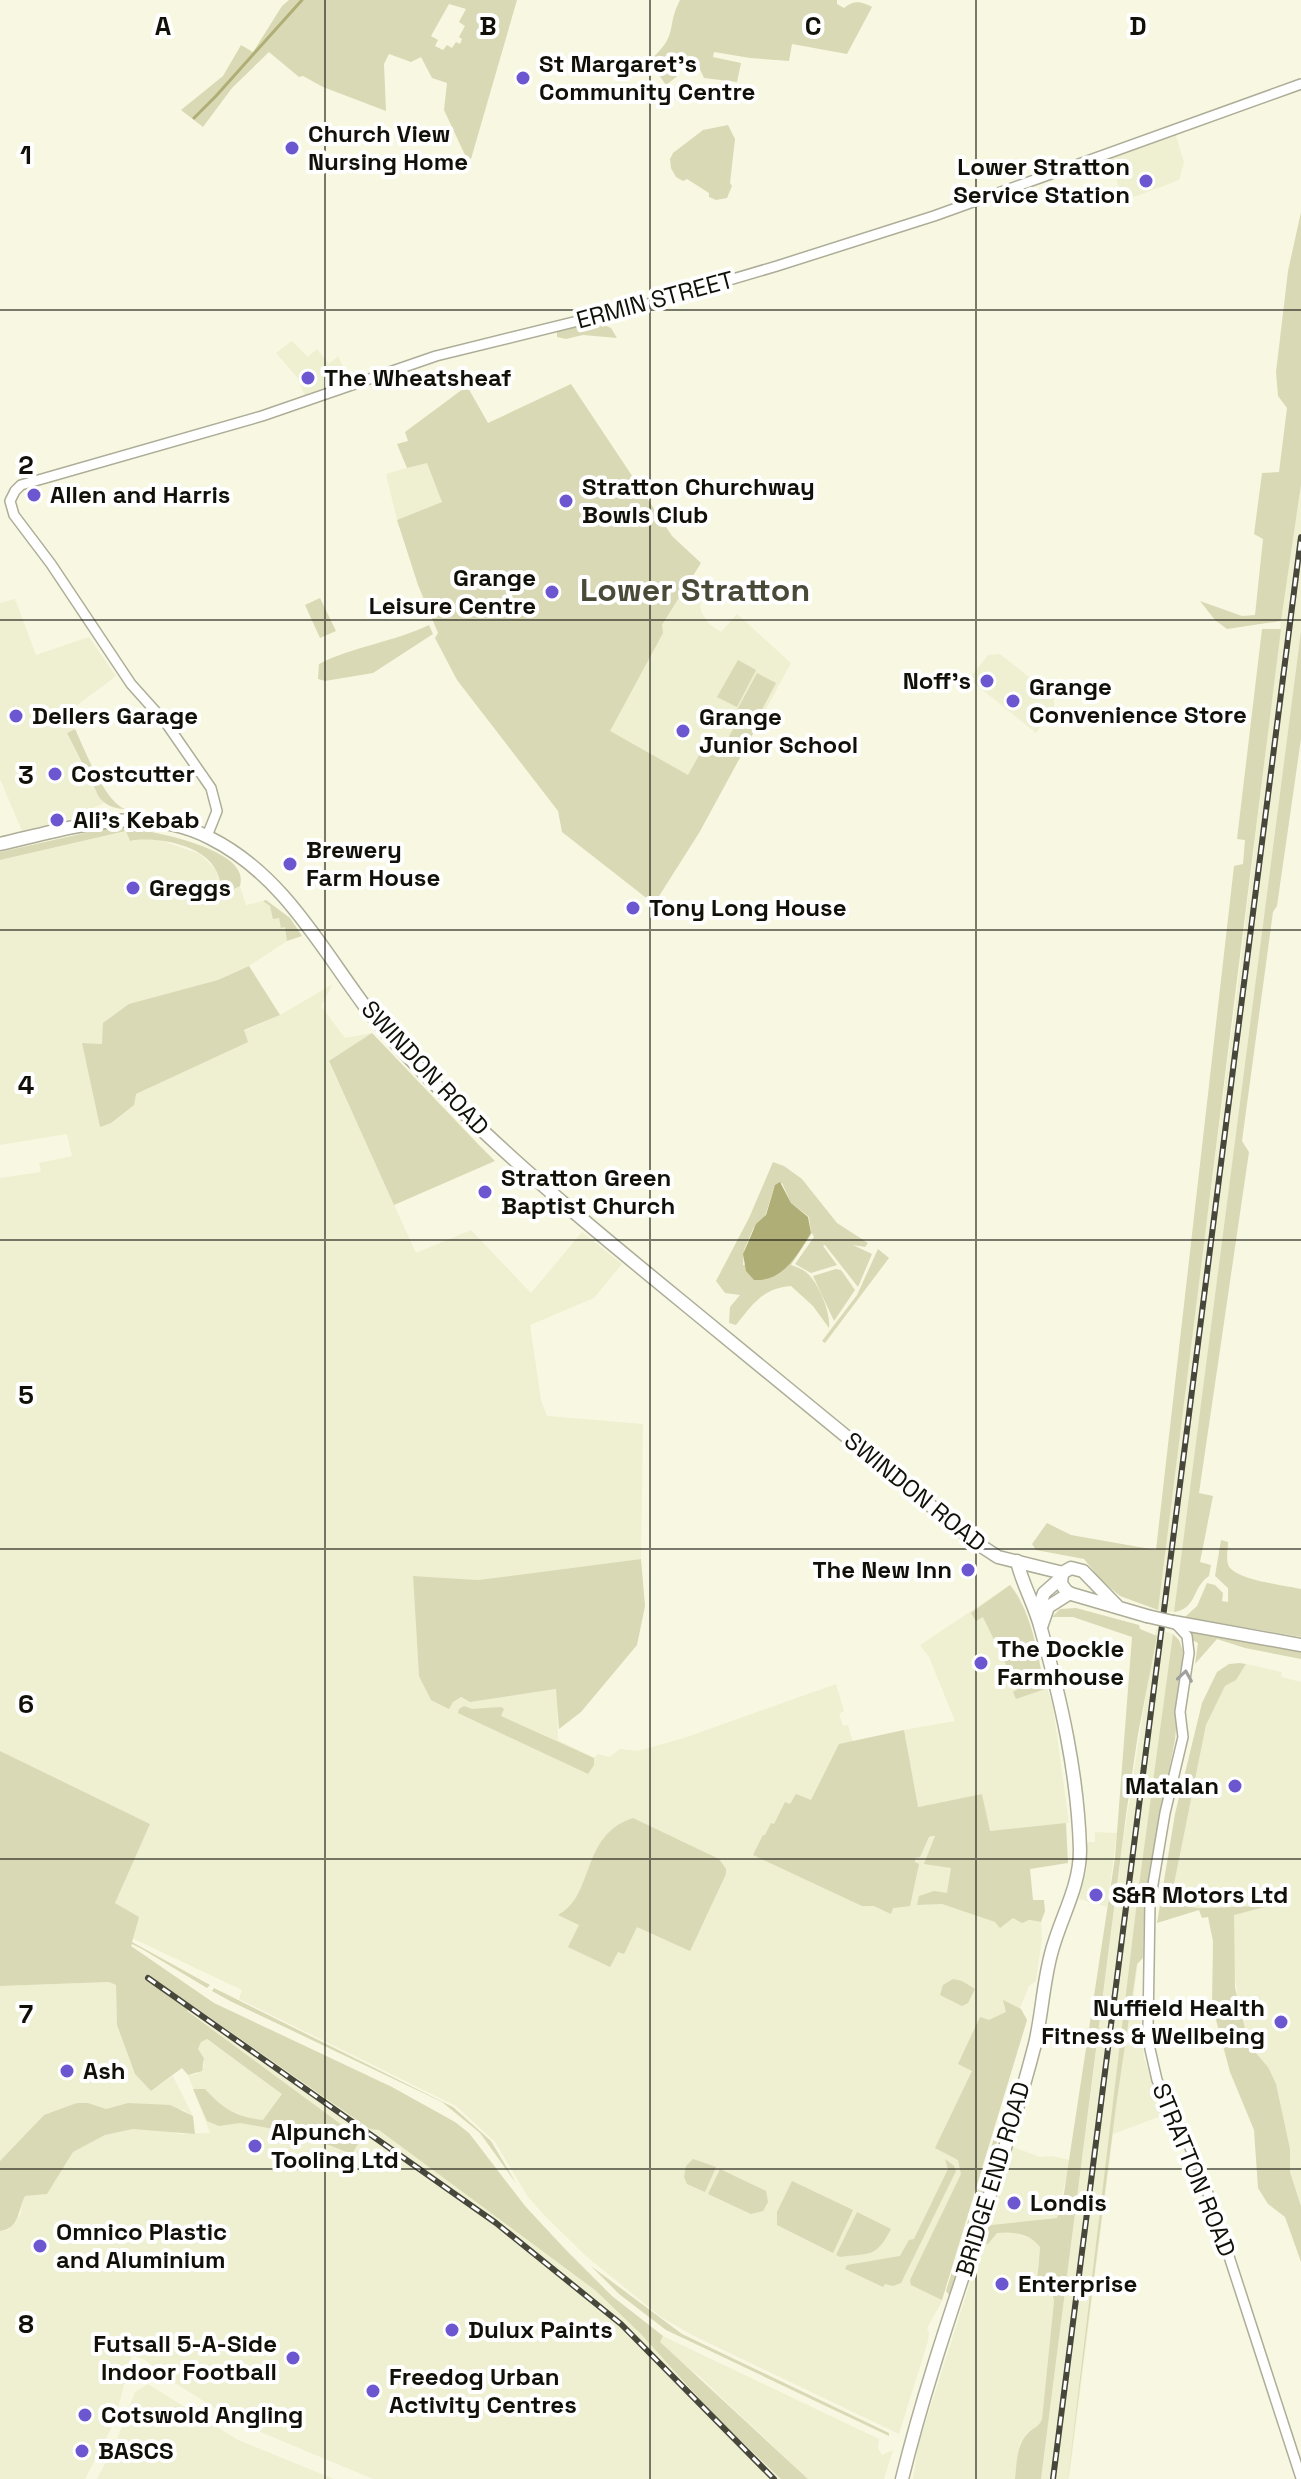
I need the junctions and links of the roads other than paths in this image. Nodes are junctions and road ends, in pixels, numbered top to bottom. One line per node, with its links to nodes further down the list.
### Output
1 (1301, 84): 2 (street, ERMIN STREET)
2 (207, 836): 3 (main road, SWINDON ROAD); 4 (main road, SWINDON ROAD)
3 (0, 844)
4 (1017, 1561): 5 (main road, SWINDON ROAD); 9 (main road, BRIDGE END ROAD)
5 (1062, 1575): 6 (main road); 7 (main road); 9 (main road)
6 (1085, 1575): 7 (main road); 8 (main road)
7 (1072, 1593): 8 (main road); 11 (main road)
8 (1119, 1608): 10 (main road, bridge)
9 (1037, 1613): 11 (main road, BRIDGE END ROAD)
10 (1173, 1622): 12 (main road); 13 (street, STRATTON ROAD, one-way to 10)
11 (1041, 1627): 14 (main road, BRIDGE END ROAD)
12 (1301, 1645)
13 (1301, 2478)
14 (902, 2479)

